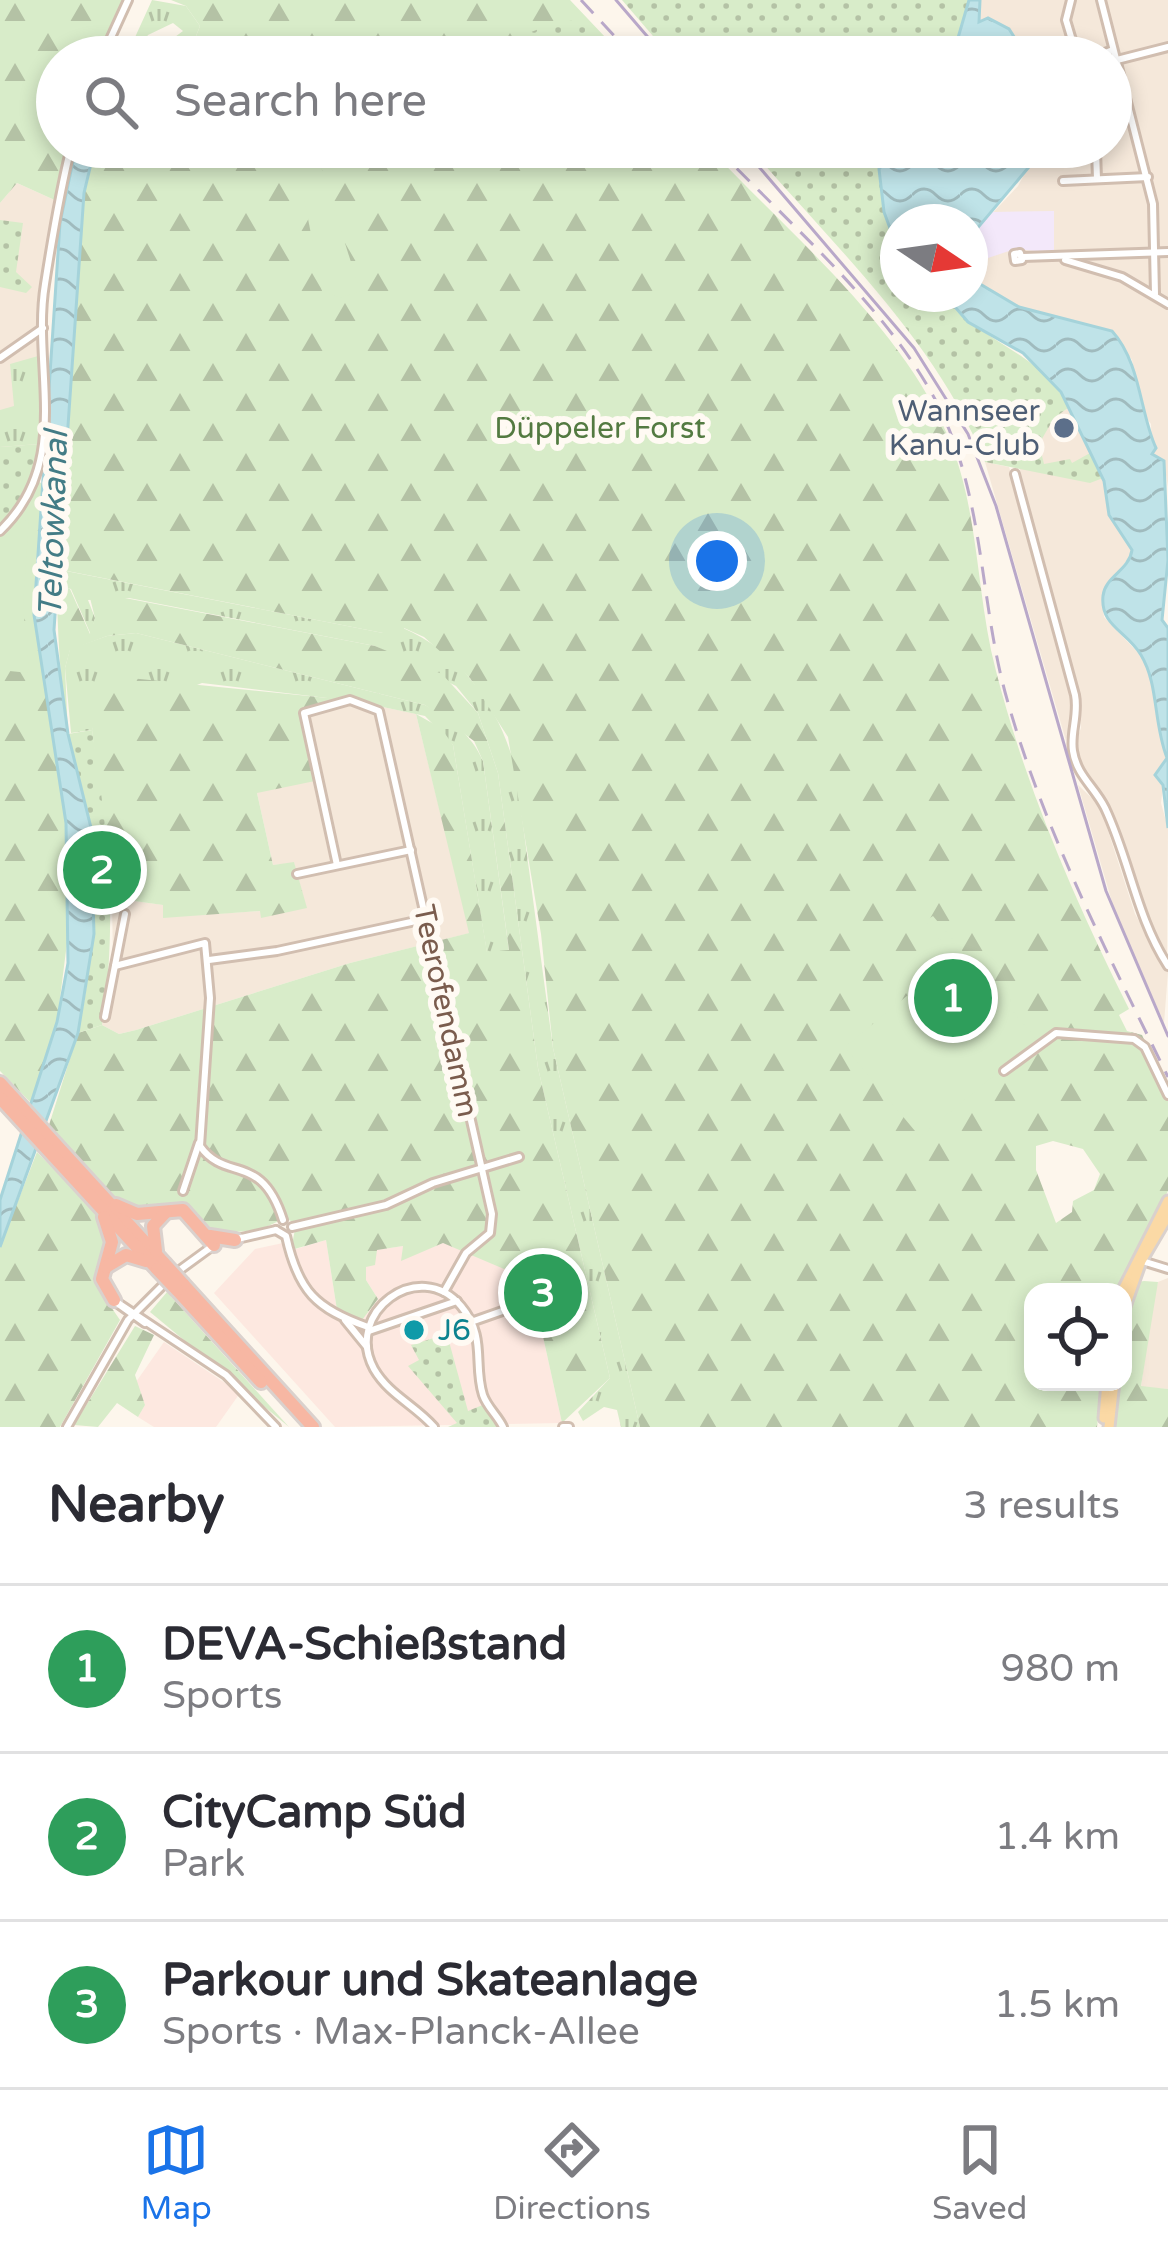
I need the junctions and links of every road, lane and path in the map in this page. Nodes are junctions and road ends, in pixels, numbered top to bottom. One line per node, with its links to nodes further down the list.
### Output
1 (128, 0): 4 (street)
2 (1071, 0): 5 (street)
3 (1101, 0): 6 (street)
4 (112, 36)
5 (1071, 36)
6 (1111, 36)
7 (1168, 47): 8 (street)
8 (1132, 56)
9 (1132, 117): 12 (street)
10 (67, 168): 21 (street)
11 (1096, 168): 13 (street)
12 (1148, 177): 13 (street); 16 (street)
13 (1096, 179): 14 (street)
14 (1063, 181)
15 (1168, 252): 16 (street)
16 (1154, 253): 18 (street); 19 (street)
17 (1023, 257): 18 (street)
18 (1061, 258): 19 (street)
19 (1155, 294): 20 (street)
20 (1168, 304)
21 (43, 328): 22 (street); 24 (street)
22 (0, 358)
23 (1015, 474): 32 (street)
24 (0, 531)
25 (411, 850): 26 (street); 26 (street, Teerofendamm); 29 (street, Teerofendamm)
26 (337, 865): 27 (street)
27 (297, 874)
28 (125, 914): 31 (street)
29 (425, 919): 30 (street); 41 (street, Teerofendamm)
30 (209, 960): 31 (street); 39 (street)
31 (115, 966): 33 (street)
32 (1168, 966)
33 (105, 1017)
34 (1004, 1071): 36 (street)
35 (0, 1083): 38 (highway)
36 (1168, 1096)
37 (0, 1098): 38 (highway)
38 (15, 1107): 43 (highway)
39 (200, 1142): 42 (street); 47 (street)
40 (519, 1157): 41 (street)
41 (480, 1168): 48 (street); 60 (street, Teerofendamm)
42 (183, 1191)
43 (102, 1202): 45 (highway); 54 (highway); 56 (highway)
44 (1168, 1202): 53 (main road)
45 (178, 1208): 52 (highway); 54 (highway)
46 (1168, 1215): 53 (main road)
47 (284, 1220): 48 (street); 49 (street)
48 (292, 1227): 50 (street)
49 (276, 1230): 50 (street); 51 (street)
50 (286, 1236): 66 (street)
51 (236, 1240): 52 (highway)
52 (211, 1243): 62 (street)
53 (1138, 1260): 55 (street); 57 (main road); 58 (main road)
54 (161, 1264): 56 (highway); 59 (highway, bridge)
55 (1168, 1269)
56 (102, 1273): 64 (highway)
57 (1126, 1283)
58 (1131, 1283)
59 (180, 1287): 73 (highway); 74 (highway)
60 (444, 1292): 63 (street); 68 (street)
61 (545, 1296): 67 (street)
62 (148, 1298): 64 (street); 65 (street)
63 (457, 1301): 67 (street); 68 (street)
64 (119, 1302): 65 (street)
65 (133, 1314): 71 (street); 72 (street)
66 (342, 1318): 68 (street); 69 (street)
67 (471, 1322): 76 (street)
68 (368, 1329): 69 (street)
69 (367, 1347): 75 (street)
70 (1109, 1391): 77 (main road)
71 (67, 1427)
72 (277, 1427)
73 (302, 1427)
74 (313, 1427)
75 (434, 1427)
76 (503, 1427)
77 (1106, 1427)

